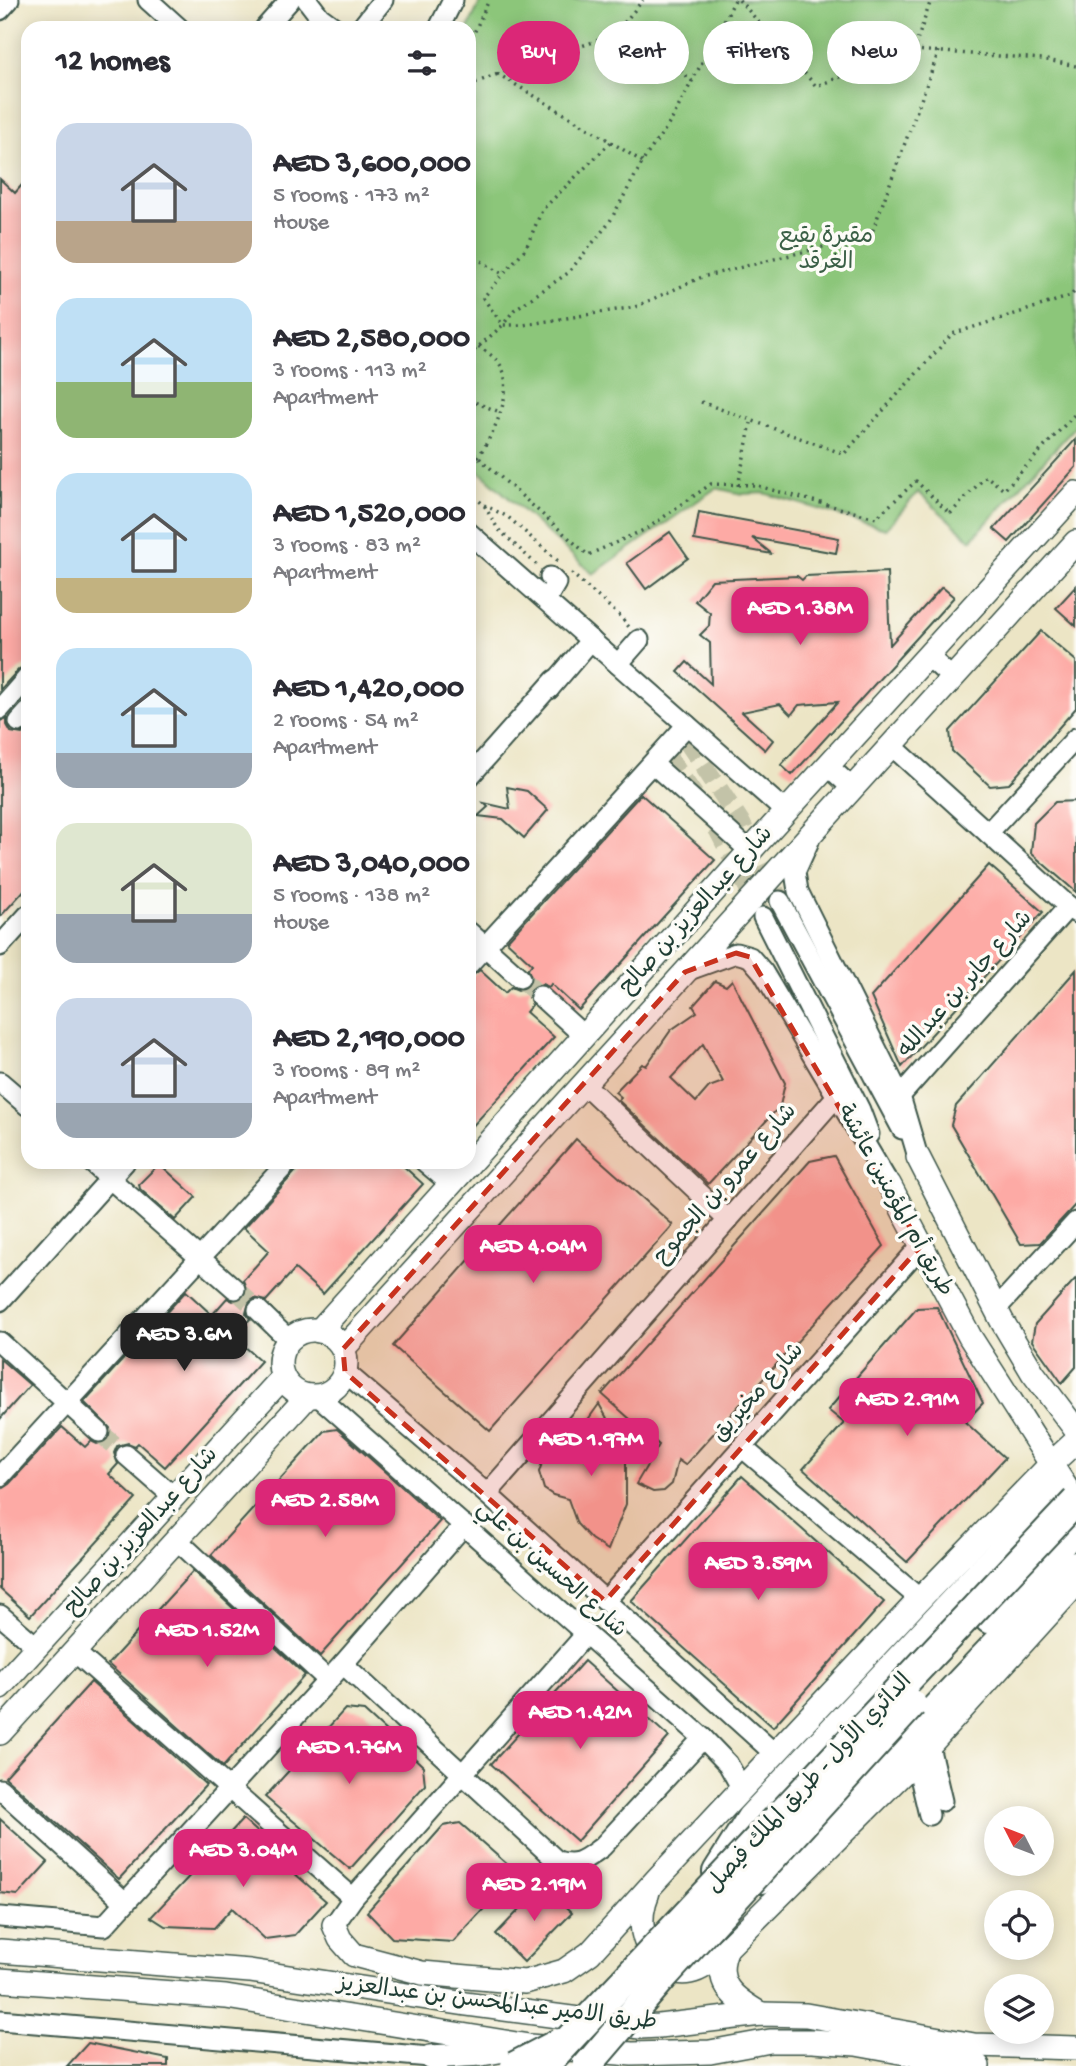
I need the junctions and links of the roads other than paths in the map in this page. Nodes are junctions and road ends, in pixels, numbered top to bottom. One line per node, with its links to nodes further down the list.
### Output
1 (9, 0): 7 (street)
2 (148, 0): 8 (street)
3 (290, 0): 9 (street)
4 (383, 0): 11 (street)
5 (453, 0): 12 (street)
6 (312, 2): 10 (street)
7 (0, 10)
8 (171, 21)
9 (271, 21)
10 (325, 21)
11 (366, 21)
12 (442, 21)
13 (1076, 493): 20 (main road, شارع عبدالعزيز بن صالح)
14 (476, 539): 17 (street)
15 (1076, 542): 22 (main road, شارع عبدالعزيز بن صالح)
16 (550, 577): 17 (street)
17 (546, 600): 18 (street)
18 (591, 640): 21 (street); 30 (street)
19 (639, 640): 21 (street)
20 (928, 656): 22 (street); 29 (main road, شارع عبدالعزيز بن صالح)
21 (618, 664): 25 (street)
22 (952, 678): 27 (main road, شارع عبدالعزيز بن صالح)
23 (21, 685): 24 (street)
24 (0, 709)
25 (687, 725): 28 (street); 32 (street)
26 (1076, 737): 34 (street)
27 (891, 745): 31 (main road, شارع عبدالعزيز بن صالح); 34 (street)
28 (653, 764): 35 (street); 42 (street)
29 (827, 765): 31 (street); 32 (main road, شارع عبدالعزيز بن صالح)
30 (476, 769)
31 (852, 788): 33 (main road, شارع عبدالعزيز بن صالح)
32 (786, 812): 35 (main road, شارع عبدالعزيز بن صالح)
33 (820, 824): 44 (main road, شارع عبدالعزيز بن صالح); 50 (street, طريق أم المؤمنين عائشة)
34 (988, 832): 37 (street)
35 (750, 851): 47 (main road, شارع عبدالعزيز بن صالح)
36 (780, 901): 54 (street)
37 (1072, 909): 50 (street, شارع جابر بن عبدالله)
38 (763, 917): 62 (street)
39 (21, 923): 41 (street)
40 (476, 939): 42 (street)
41 (0, 946)
42 (485, 947): 43 (street); 45 (street)
43 (476, 957)
44 (685, 972): 49 (main road, شارع عبدالعزيز بن صالح); 51 (street, طريق أم المؤمنين عائشة)
45 (520, 978)
46 (540, 996): 47 (street)
47 (584, 1035): 53 (main road, شارع عبدالعزيز بن صالح)
48 (0, 1082): 52 (street)
49 (584, 1084): 63 (street); 74 (main road, شارع عبدالعزيز بن صالح)
50 (900, 1096): 54 (street, طريق أم المؤمنين عائشة)
51 (836, 1097): 62 (street, طريق أم المؤمنين عائشة); 63 (street, شارع عمرو بن الجموح)
52 (21, 1100)
53 (476, 1156)
54 (918, 1157): 69 (main road, طريق أم المؤمنين عائشة)
55 (99, 1169): 60 (street)
56 (119, 1169): 60 (street)
57 (282, 1169): 66 (street)
58 (433, 1169): 61 (street)
59 (464, 1169): 61 (main road, شارع عبدالعزيز بن صالح)
60 (110, 1179): 66 (street); 68 (street)
61 (451, 1184): 71 (main road, شارع عبدالعزيز بن صالح)
62 (889, 1184): 65 (main road, طريق أم المؤمنين عائشة)
63 (728, 1220): 85 (street, شارع عمرو بن الجموح)
64 (1076, 1222): 69 (street)
65 (921, 1246): 81 (street, شارع مخيريق); 83 (main road, طريق أم المؤمنين عائشة)
66 (200, 1258): 67 (street); 77 (street)
67 (235, 1289)
68 (1, 1298)
69 (996, 1309): 78 (main road, طريق أم المؤمنين عائشة)
70 (258, 1310): 72 (street)
71 (319, 1331): 72 (main road); 74 (main road)
72 (289, 1340): 75 (main road)
73 (0, 1342): 77 (street)
74 (344, 1360): 76 (main road, شارع عبدالعزيز بن صالح); 85 (street, شارع الحسين بن علي)
75 (283, 1377): 76 (main road); 86 (main road, شارع عبدالعزيز بن صالح)
76 (313, 1396): 88 (street, شارع الحسين بن علي); 90 (main road, شارع عبدالعزيز بن صالح)
77 (67, 1403): 79 (street); 84 (street)
78 (1076, 1430)
79 (99, 1432)
80 (1076, 1441): 83 (main road)
81 (743, 1448): 93 (street, شارع مخيريق); 94 (street)
82 (126, 1455): 86 (street)
83 (1051, 1464): 87 (main road, طريق أم المؤمنين عائشة); 94 (highway)
84 (0, 1476)
85 (487, 1494): 93 (street, شارع الحسين بن علي)
86 (174, 1497): 97 (main road, شارع عبدالعزيز بن صالح)
87 (1076, 1502): 115 (highway, الدائري الأول - طريق الملك فيصل, bridge)
88 (464, 1525): 96 (street, شارع الحسين بن علي); 99 (street)
89 (1076, 1528): 113 (highway, الدائري الأول - طريق الملك فيصل, bridge)
90 (177, 1540): 98 (main road, شارع عبدالعزيز بن صالح); 100 (street)
91 (1076, 1566): 113 (highway, bridge)
92 (1076, 1584): 104 (main road)
93 (605, 1601): 105 (street, شارع الحسين بن علي)
94 (933, 1604): 105 (main road); 115 (highway, bridge)
95 (0, 1615): 97 (street)
96 (586, 1634): 103 (street, شارع الحسين بن علي); 106 (street)
97 (37, 1647): 101 (main road, شارع عبدالعزيز بن صالح)
98 (75, 1652): 102 (main road, شارع عبدالعزيز بن صالح); 108 (street)
99 (343, 1664): 100 (street); 106 (street)
100 (327, 1680): 108 (street)
101 (0, 1687)
102 (0, 1733)
103 (703, 1738): 106 (street); 109 (street, شارع الحسين بن علي)
104 (922, 1753): 110 (street); 118 (main road)
105 (775, 1754): 109 (main road)
106 (462, 1775): 112 (street)
107 (0, 1788): 114 (street)
108 (228, 1789): 112 (street); 114 (street)
109 (742, 1789): 111 (main road)
110 (936, 1808)
111 (658, 1878): 118 (main road); 122 (main road)
112 (353, 1898): 117 (street)
113 (734, 1900): 130 (highway, الدائري الأول - طريق الملك فيصل, bridge)
114 (125, 1902): 116 (street)
115 (695, 1906): 128 (highway, الدائري الأول - طريق الملك فيصل, bridge)
116 (0, 1917)
117 (334, 1925): 120 (main road)
118 (727, 1948): 124 (main road)
119 (0, 1951): 123 (main road, طريق الامير عبدالمحسن بن عبدالعزيز)
120 (429, 1973): 122 (main road); 123 (main road)
121 (0, 1980): 128 (main road, طريق الامير عبدالمحسن بن عبدالعزيز)
122 (525, 1982): 123 (main road)
123 (473, 2004): 124 (main road, طريق الامير عبدالمحسن بن عبدالعزيز)
124 (761, 2014): 127 (main road, طريق الامير عبدالمحسن بن عبدالعزيز)
125 (0, 2020): 129 (street)
126 (742, 2046): 128 (main road, طريق الامير عبدالمحسن بن عبدالعزيز); 131 (street); 132 (main road, طريق الامير عبدالمحسن بن عبدالعزيز)
127 (1076, 2048)
128 (529, 2059): 129 (main road)
129 (434, 2061)
130 (587, 2066)
131 (699, 2066)
132 (978, 2066)

